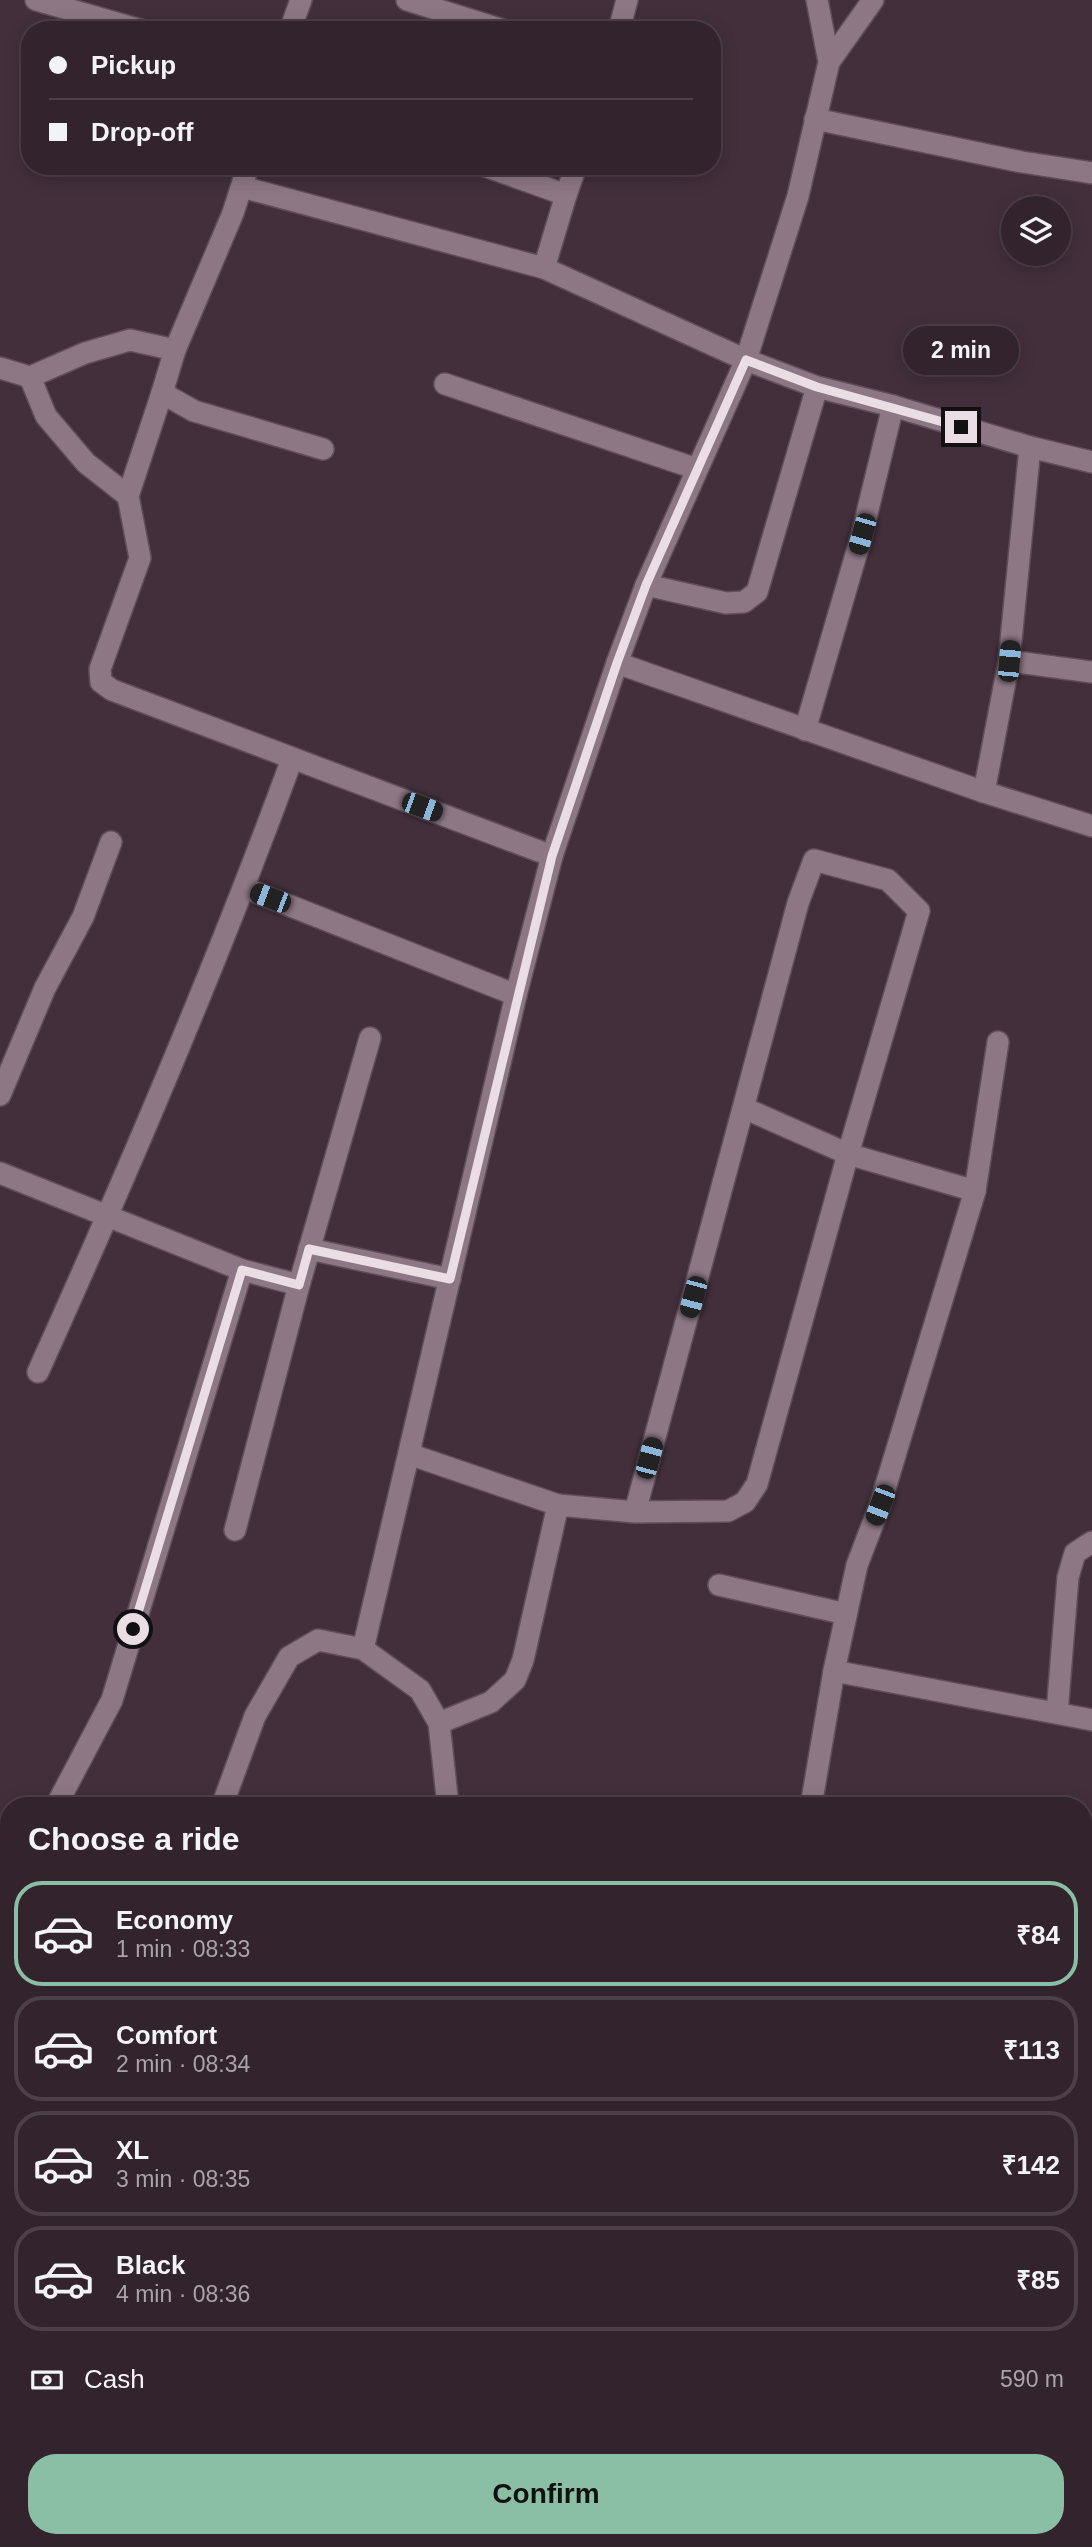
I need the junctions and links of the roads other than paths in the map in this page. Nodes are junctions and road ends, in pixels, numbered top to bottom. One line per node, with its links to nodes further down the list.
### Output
1 (37, 0): 7 (street)
2 (301, 0): 8 (street)
3 (407, 0): 9 (street)
4 (627, 0): 10 (street)
5 (817, 0): 11 (street)
6 (873, 0): 11 (street)
7 (110, 21)
8 (293, 21)
9 (474, 21)
10 (621, 21)
11 (830, 62): 12 (street)
12 (815, 119): 13 (street); 20 (street)
13 (1092, 173)
14 (510, 175): 17 (street)
15 (573, 175): 17 (street)
16 (245, 177): 18 (street); 19 (street)
17 (566, 195): 18 (street)
18 (544, 268): 20 (street)
19 (175, 349): 22 (street); 25 (street)
20 (746, 360): 24 (street); 30 (street)
21 (0, 368): 22 (street)
22 (30, 377): 31 (street)
23 (445, 384): 30 (street)
24 (817, 387): 26 (street); 32 (street)
25 (162, 393): 28 (street); 31 (street)
26 (893, 406): 27 (street); 36 (street)
27 (1030, 447): 29 (street); 33 (street)
28 (323, 449)
29 (1092, 462)
30 (696, 469): 32 (street)
31 (128, 496): 37 (street)
32 (646, 585): 34 (street)
33 (1009, 661): 35 (street); 38 (street)
34 (617, 663): 36 (street); 41 (street)
35 (1092, 671)
36 (805, 730): 38 (street)
37 (292, 759): 41 (street); 42 (street)
38 (985, 792): 39 (street)
39 (1092, 826)
40 (111, 842): 46 (street)
41 (552, 856): 43 (street)
42 (245, 888): 43 (street); 51 (street)
43 (516, 995): 54 (street)
44 (370, 1038): 52 (street)
45 (998, 1042): 50 (street)
46 (0, 1095)
47 (744, 1108): 48 (street); 48 (street); 59 (street)
48 (848, 1154): 50 (street); 59 (street)
49 (0, 1173): 51 (street)
50 (975, 1191): 63 (street)
51 (108, 1216): 53 (street); 56 (street)
52 (309, 1249): 54 (street); 55 (street)
53 (242, 1270): 55 (street); 69 (street)
54 (450, 1279): 57 (street)
55 (299, 1285): 60 (street)
56 (38, 1373)
57 (409, 1454): 58 (street); 64 (street)
58 (558, 1505): 59 (street); 68 (street)
59 (635, 1512)
60 (235, 1531)
61 (1092, 1542): 66 (street)
62 (719, 1585): 63 (street)
63 (846, 1614): 65 (street)
64 (363, 1649): 68 (street); 70 (street)
65 (834, 1671): 66 (street); 72 (street)
66 (1057, 1713): 67 (street)
67 (1092, 1720)
68 (439, 1723): 71 (street)
69 (61, 1797)
70 (225, 1797)
71 (447, 1797)
72 (813, 1797)

